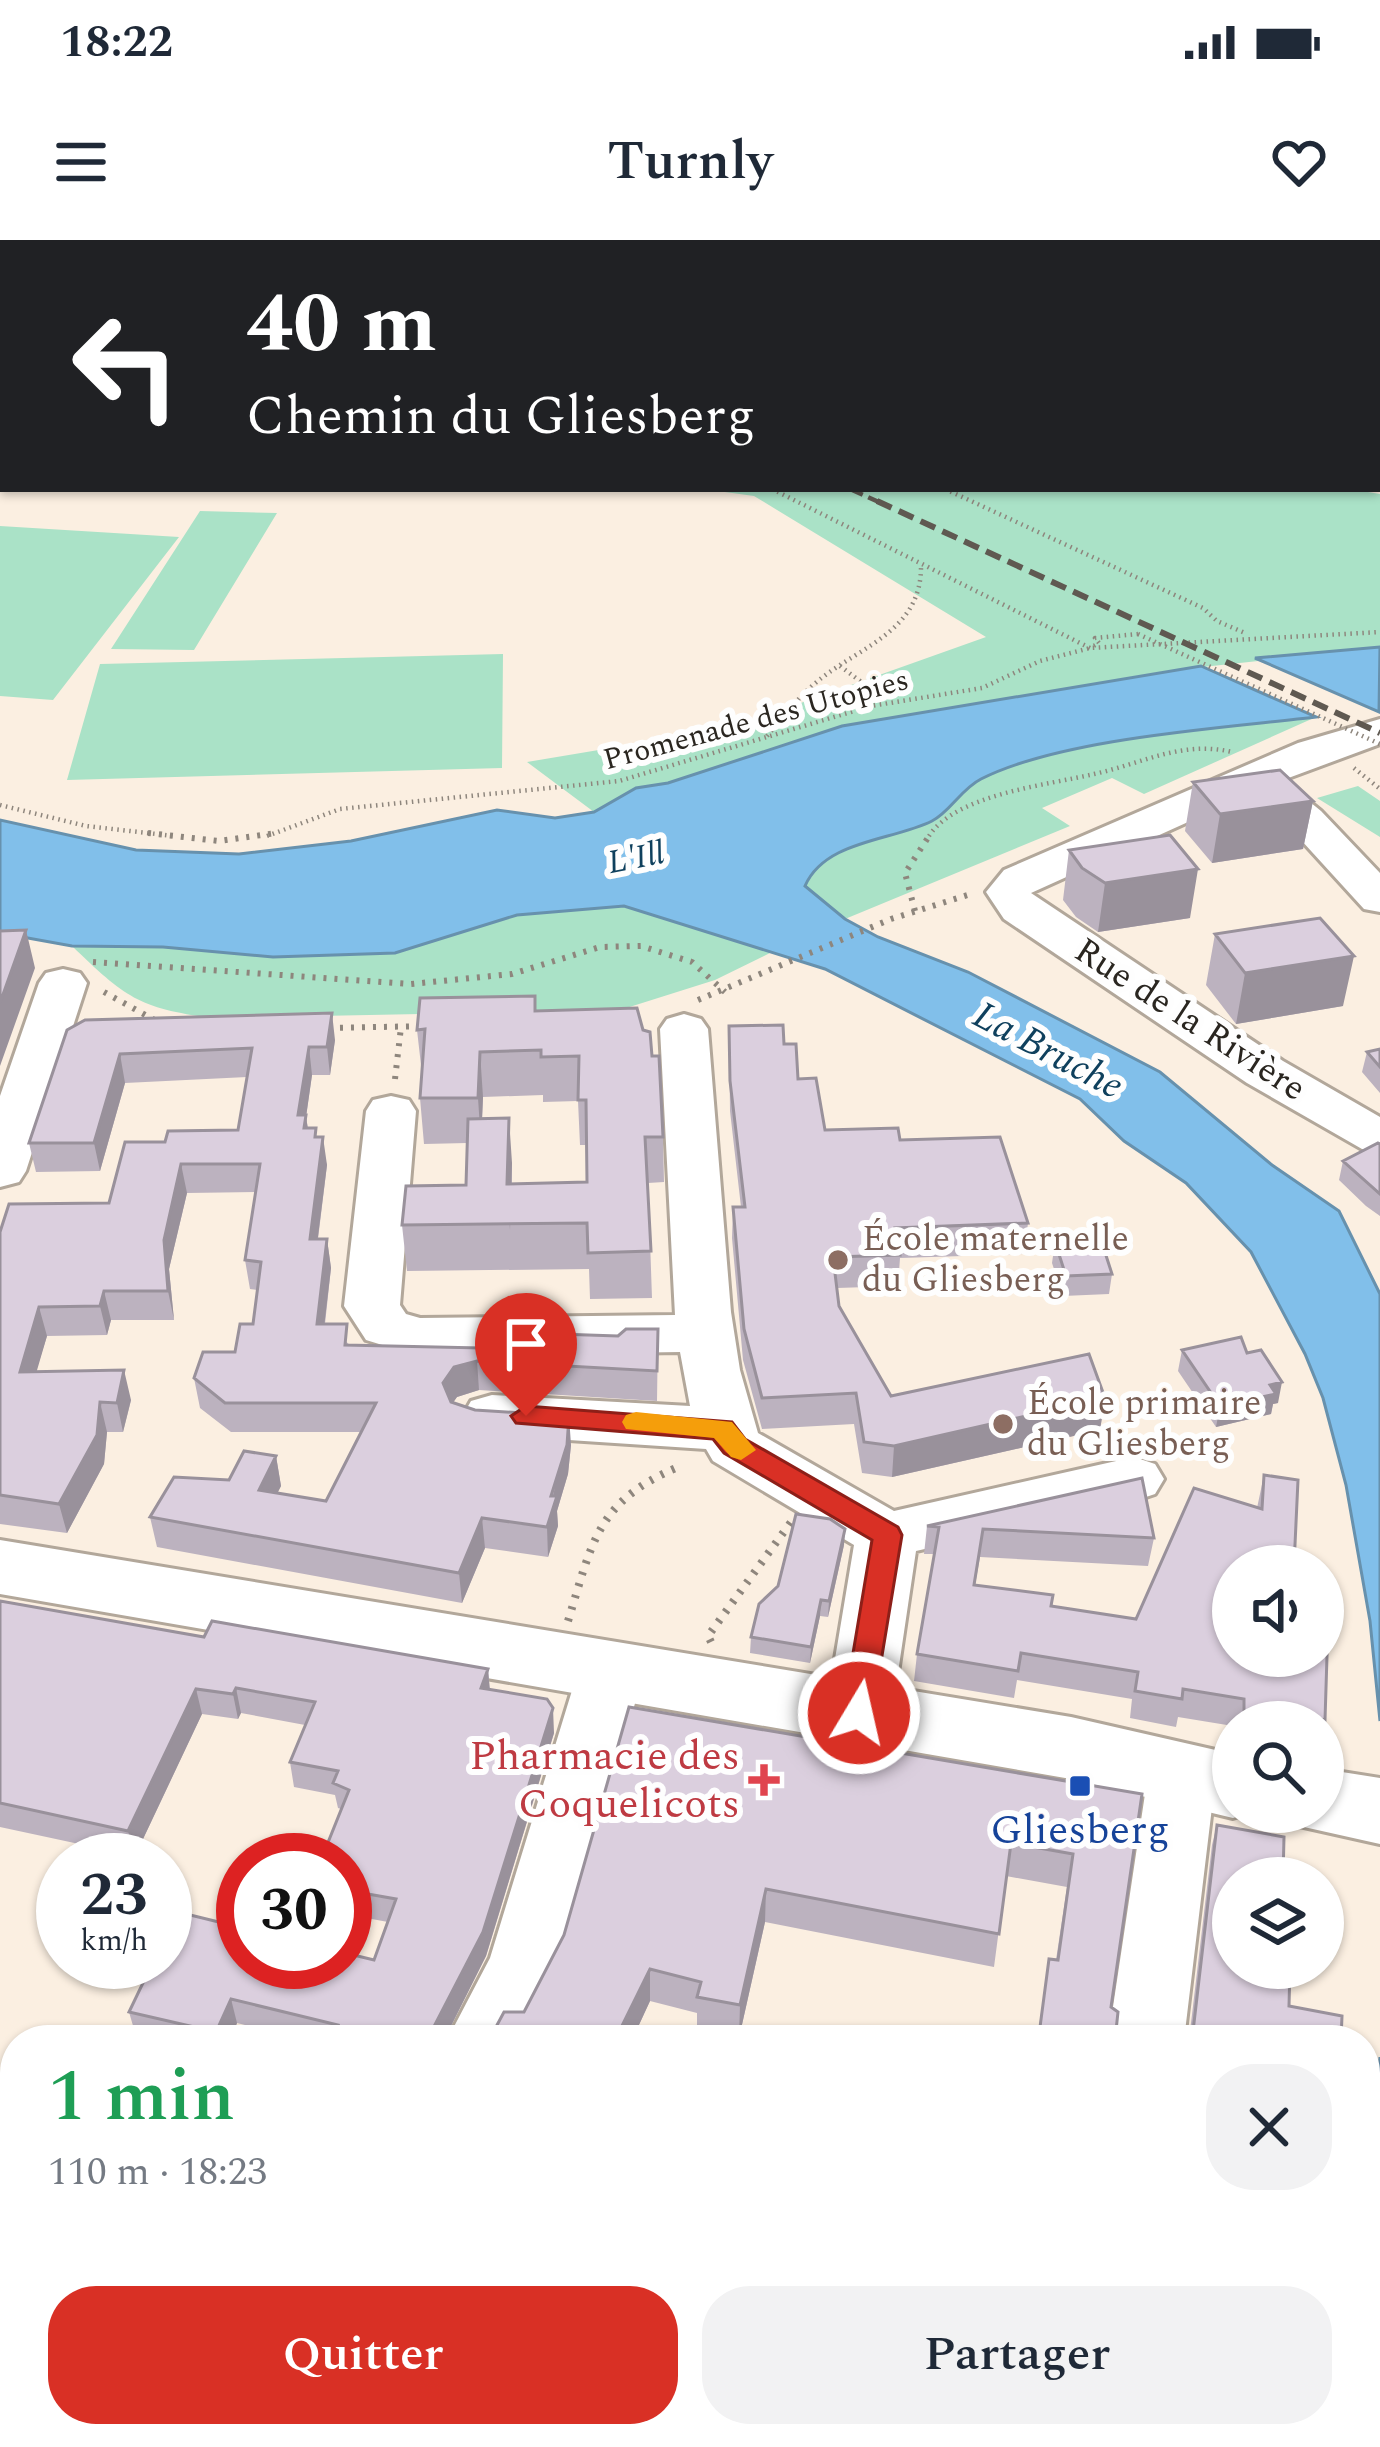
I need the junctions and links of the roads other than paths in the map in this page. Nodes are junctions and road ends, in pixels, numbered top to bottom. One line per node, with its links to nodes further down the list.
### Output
1 (1380, 731): 2 (street)
2 (1269, 771): 3 (street); 7 (street, Rue de la Rivière)
3 (1380, 899)
4 (82, 976): 8 (street)
5 (687, 1016): 9 (street)
6 (391, 1111): 9 (street)
7 (1380, 1138)
8 (0, 1171)
9 (706, 1333): 11 (street)
10 (479, 1414): 11 (street)
11 (761, 1459): 13 (street)
12 (1134, 1479): 13 (street)
13 (887, 1535): 16 (street)
14 (0, 1567): 15 (main road)
15 (588, 1649): 16 (main road); 18 (street)
16 (859, 1713): 17 (main road)
17 (1208, 1780): 19 (street)
18 (492, 2025)
19 (1150, 2025)

